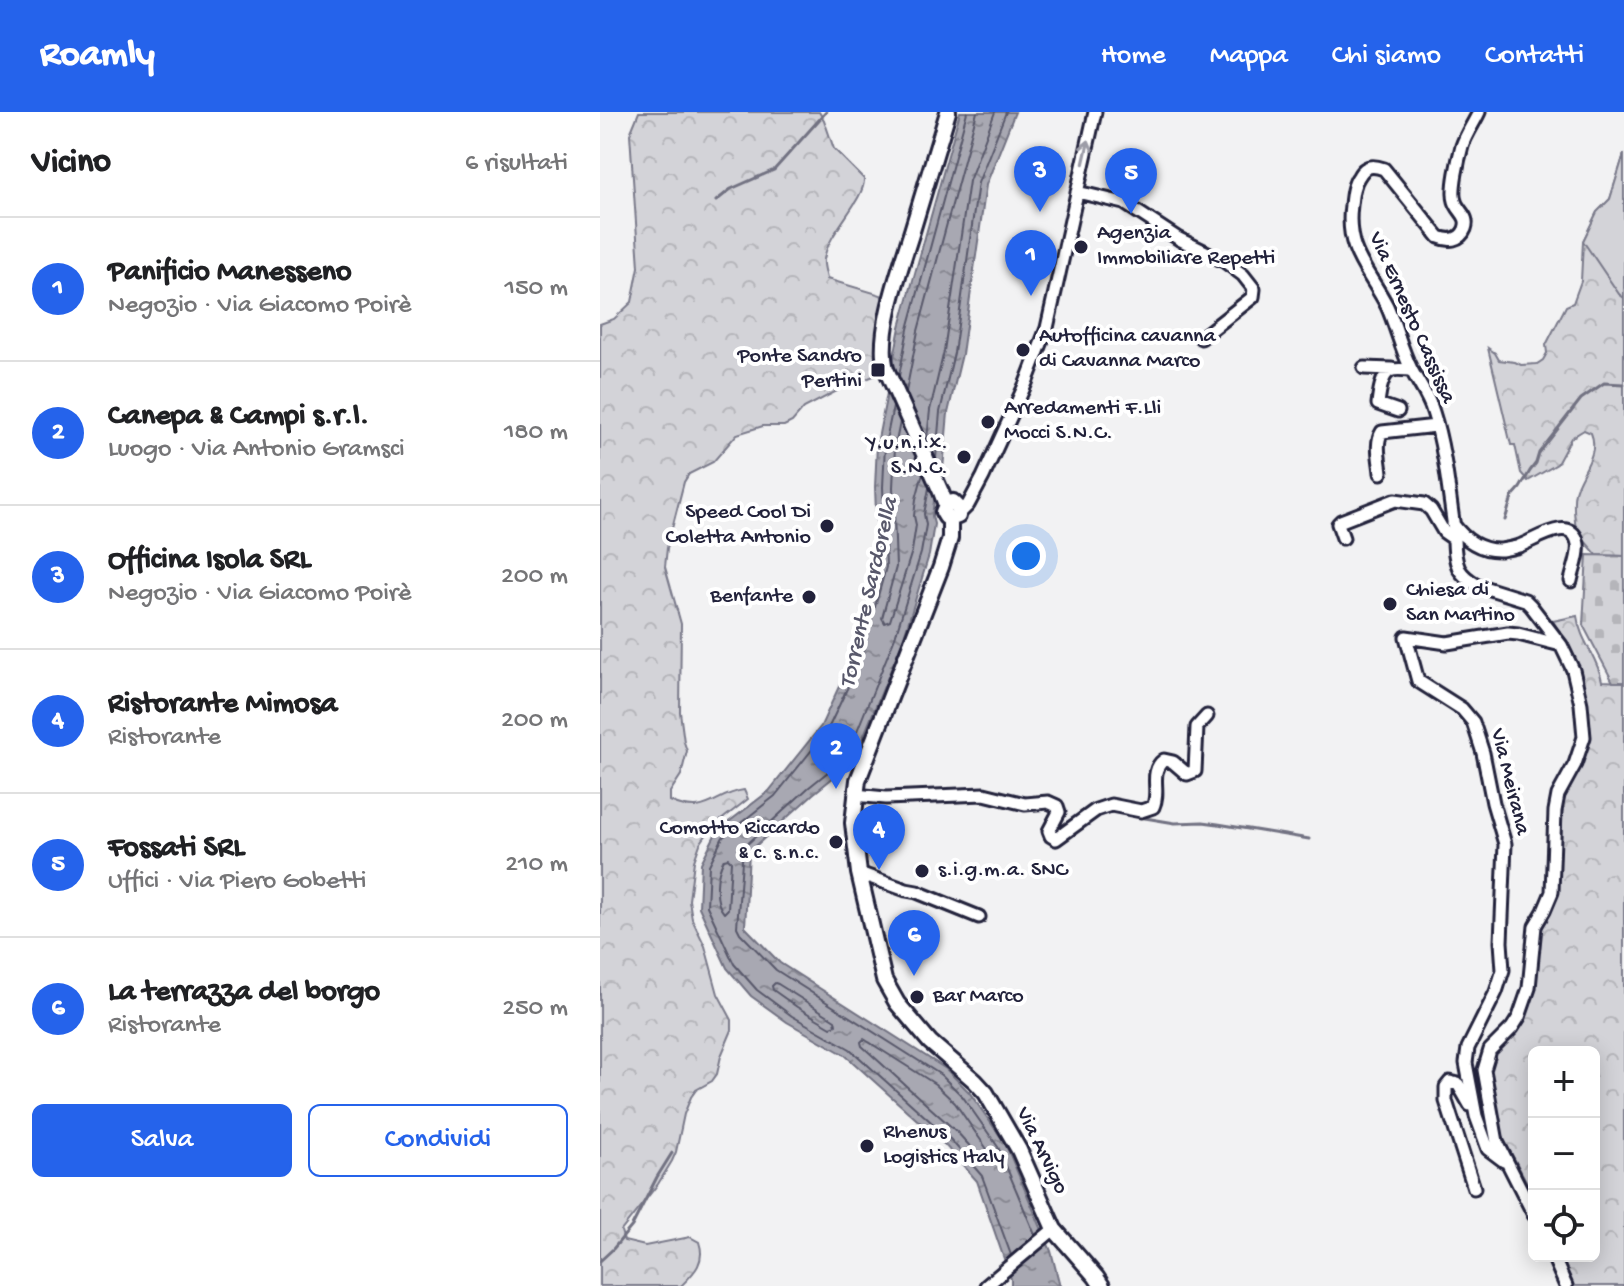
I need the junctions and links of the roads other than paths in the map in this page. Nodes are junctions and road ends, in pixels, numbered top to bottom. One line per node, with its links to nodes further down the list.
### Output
1 (948, 112): 12 (main road)
2 (1095, 112): 4 (street, one-way to 2)
3 (1479, 112): 8 (street, Via Ernesto Cassissa)
4 (1077, 192): 5 (street); 12 (street)
5 (1201, 338)
6 (1364, 368): 7 (street)
7 (1392, 369): 8 (street); 9 (street)
8 (1411, 370): 10 (street, Via Ernesto Cassissa)
9 (1398, 411)
10 (1436, 426): 11 (street); 13 (street, Via Ernesto Cassissa)
11 (1381, 473)
12 (949, 507): 19 (main road, Via Arvigo)
13 (1453, 523): 15 (street, Via Ernesto Cassissa); 16 (street)
14 (1343, 538): 15 (street)
15 (1454, 539): 17 (street, Via Ernesto Cassissa)
16 (1571, 581)
17 (1561, 645): 22 (street, Via Meirana); 23 (street, Via Ernesto Cassissa)
18 (1207, 716): 19 (street)
19 (855, 795): 20 (main road, Via Arvigo)
20 (859, 873): 21 (street); 26 (main road, Via Arvigo)
21 (979, 917)
22 (1476, 1116): 23 (street, Via Meirana); 24 (street, Via Meirana)
23 (1506, 1163): 25 (street)
24 (1474, 1188)
25 (1528, 1204)
26 (1051, 1230): 28 (street, Via Arvigo); 31 (main road, Via Arvigo)
27 (1556, 1262): 32 (street)
28 (1001, 1272): 29 (street, Via Arvigo); 30 (street)
29 (986, 1286)
30 (1003, 1286)
31 (1102, 1286)
32 (1566, 1286)

